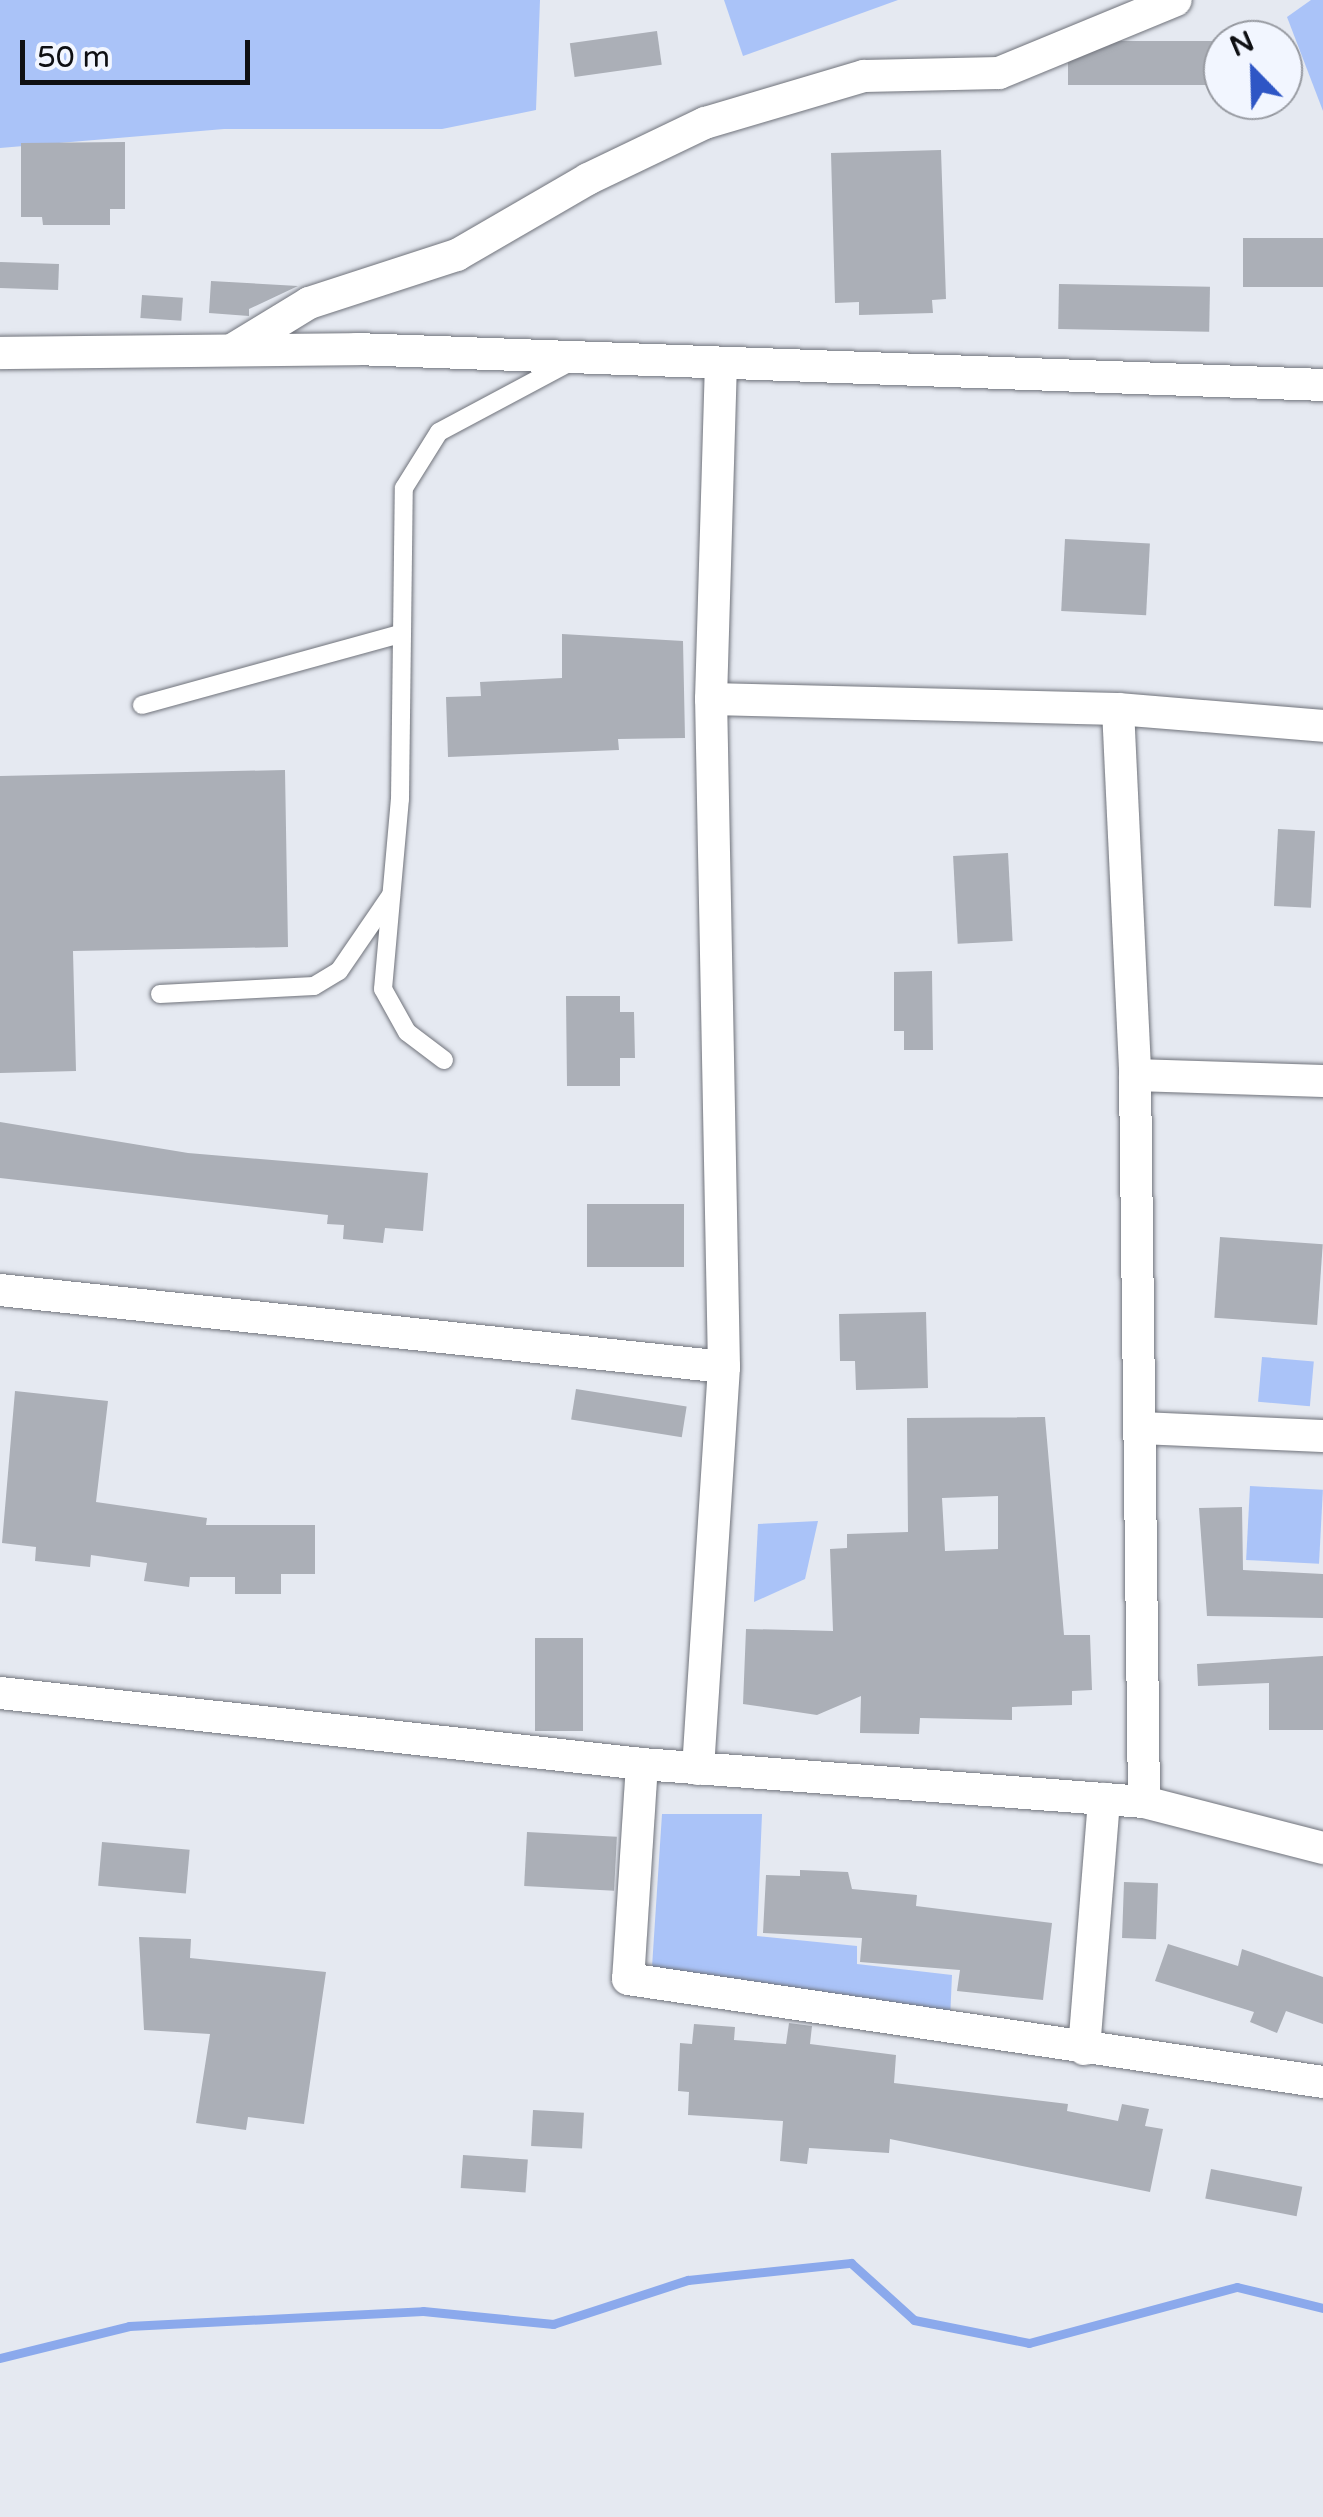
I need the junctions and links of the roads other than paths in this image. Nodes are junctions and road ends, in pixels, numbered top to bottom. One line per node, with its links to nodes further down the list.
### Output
1 (1176, 0): 3 (street)
2 (0, 352): 3 (street)
3 (228, 352): 4 (street)
4 (578, 358): 5 (street); 7 (lane)
5 (721, 364): 6 (street); 8 (street)
6 (1323, 386)
7 (399, 634): 9 (lane); 12 (lane)
8 (712, 699): 10 (street); 18 (street)
9 (142, 705)
10 (1118, 709): 11 (street); 15 (street)
11 (1323, 726)
12 (392, 895): 13 (lane); 14 (lane)
13 (160, 994)
14 (444, 1060)
15 (1134, 1075): 16 (street); 19 (street)
16 (1323, 1081)
17 (0, 1290): 18 (street)
18 (724, 1367): 23 (street)
19 (1140, 1428): 20 (street); 25 (street)
20 (1323, 1436)
21 (1, 1704): 22 (street)
22 (642, 1764): 23 (street); 27 (street)
23 (698, 1769): 24 (street)
24 (1104, 1799): 25 (street); 27 (street)
25 (1144, 1802): 26 (street)
26 (1323, 1848)
27 (1084, 2049): 28 (street)
28 (1323, 2082)

